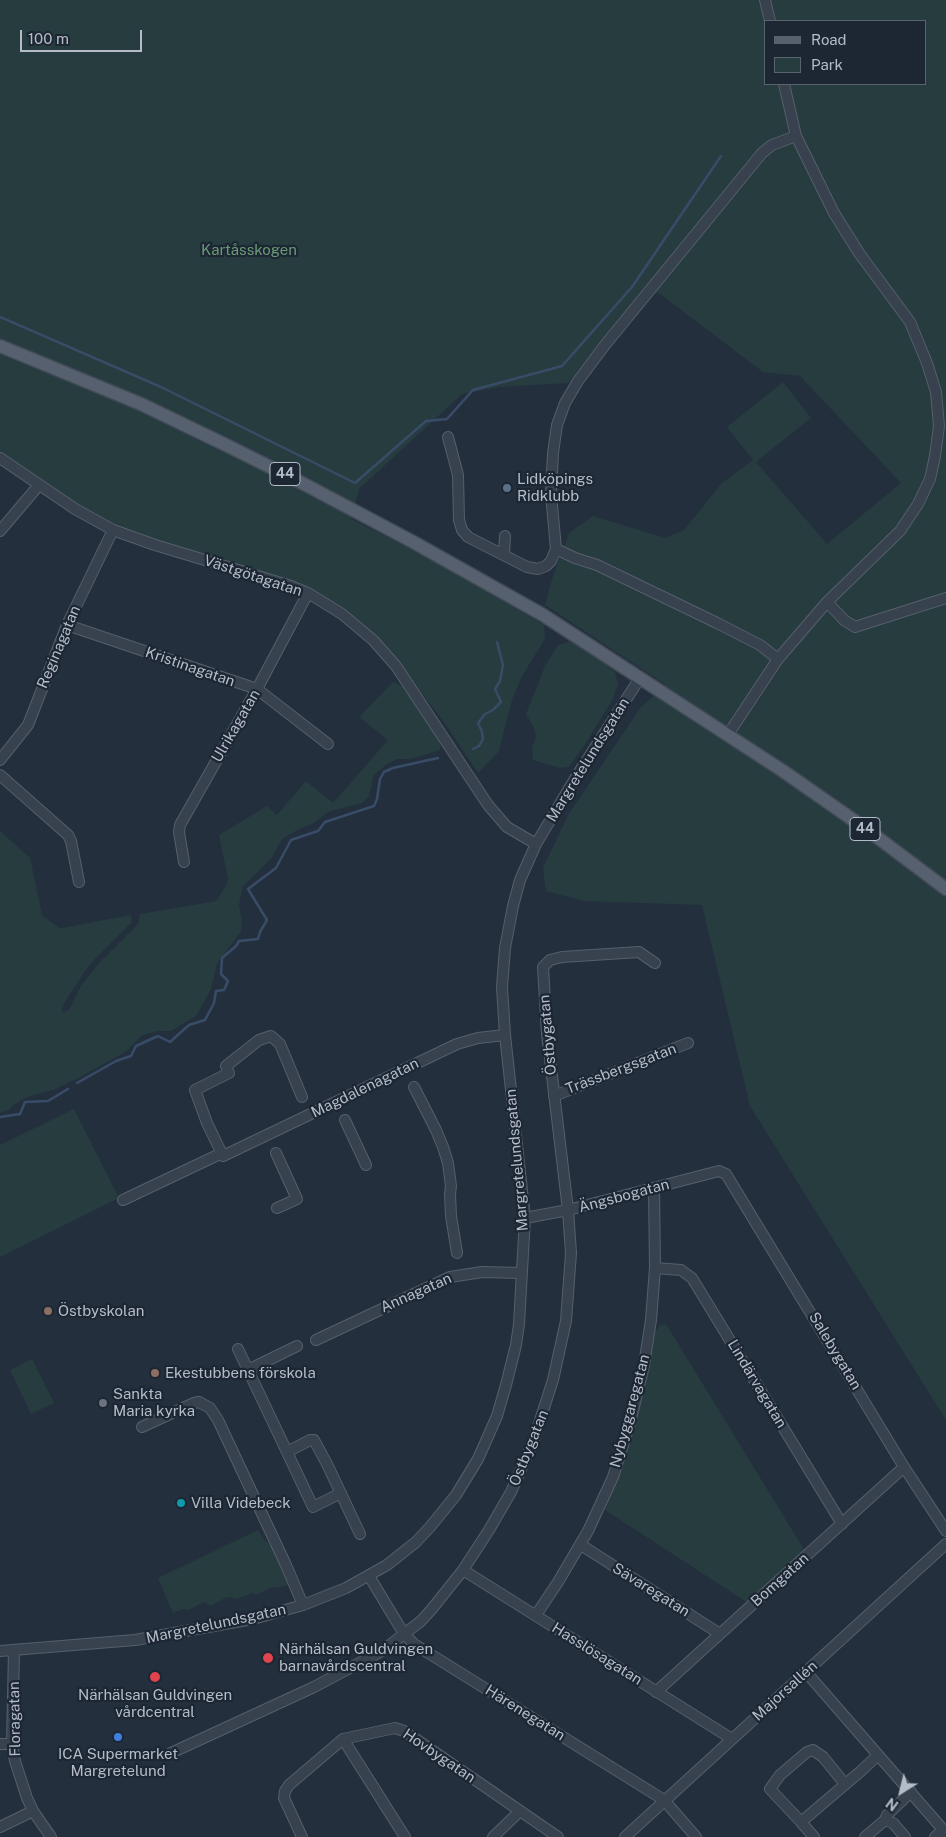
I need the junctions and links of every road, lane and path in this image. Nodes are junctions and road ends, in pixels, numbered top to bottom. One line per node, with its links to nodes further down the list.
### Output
1 (765, 0): 2 (street)
2 (770, 20)
3 (784, 85): 4 (street)
4 (796, 136): 12 (street); 16 (street)
5 (0, 346): 19 (main road, 44)
6 (448, 437): 13 (street)
7 (0, 458): 8 (street, Västgötagatan)
8 (39, 485): 9 (street, Västgötagatan); 10 (street)
9 (113, 530): 14 (street, Västgötagatan); 17 (street, Reginagatan)
10 (0, 531)
11 (505, 536): 13 (street)
12 (556, 549): 13 (street); 18 (street)
13 (504, 555)
14 (308, 593): 20 (street, Ulrikagatan); 25 (street, Västgötagatan)
15 (946, 598): 16 (street)
16 (827, 602): 18 (street)
17 (67, 625): 20 (street, Kristinagatan); 23 (street, Reginagatan)
18 (778, 659): 21 (street)
19 (640, 678): 21 (main road, 44); 25 (street, Margretelundsgatan)
20 (257, 689): 22 (street, Kristinagatan); 26 (street, Ulrikagatan)
21 (727, 736): 28 (main road, 44)
22 (328, 744)
23 (0, 760)
24 (0, 775): 27 (street)
25 (536, 844): 30 (street, Margretelundsgatan)
26 (184, 862)
27 (79, 882)
28 (946, 889)
29 (655, 963): 33 (street, Östbygatan)
30 (505, 1035): 36 (street, Magdalenagatan); 44 (street, Margretelundsgatan)
31 (688, 1043): 33 (street, Trässbergsgatan)
32 (414, 1087): 45 (street)
33 (554, 1096): 43 (street, Östbygatan)
34 (302, 1097): 36 (street)
35 (345, 1120): 38 (street)
36 (226, 1153): 41 (street, Magdalenagatan)
37 (276, 1153): 42 (street)
38 (366, 1165)
39 (723, 1172): 40 (street, Ängsbogatan); 54 (street, Salebygatan)
40 (654, 1188): 43 (street, Ängsbogatan); 46 (street, Nybyggaregatan)
41 (123, 1200)
42 (277, 1208)
43 (568, 1210): 44 (street, Ängsbogatan); 61 (street, Östbygatan)
44 (525, 1218): 47 (street, Margretelundsgatan)
45 (458, 1252)
46 (656, 1268): 56 (street, Lindärvagatan); 60 (street, Nybyggaregatan)
47 (522, 1273): 48 (street, Annagatan); 62 (street, Margretelundsgatan)
48 (316, 1340)
49 (297, 1346): 51 (street)
50 (238, 1349): 51 (street)
51 (248, 1370): 53 (street)
52 (142, 1427): 63 (street)
53 (287, 1452): 55 (street); 55 (street)
54 (904, 1467): 56 (street, Bomgatan); 57 (street, Salebygatan)
55 (341, 1493): 58 (street)
56 (842, 1524): 66 (street, Bomgatan)
57 (946, 1531)
58 (360, 1534)
59 (946, 1544): 69 (street, Majorsallén)
60 (581, 1545): 64 (street, Nybyggaregatan); 66 (street, Sävaregatan)
61 (463, 1570): 64 (street, Hasslösagatan); 65 (street, Östbygatan)
62 (369, 1576): 63 (street, Margretelundsgatan); 65 (street, Härenegatan)
63 (303, 1605): 68 (street, Margretelundsgatan)
64 (536, 1615): 70 (street, Hasslösagatan)
65 (404, 1634): 75 (street, Östbygatan); 79 (street, Härenegatan)
66 (720, 1634): 70 (street, Bomgatan)
67 (0, 1651): 68 (street, Margretelundsgatan)
68 (14, 1651): 74 (street, Floragatan)
69 (806, 1672): 72 (street, Majorsallén); 76 (street)
70 (656, 1692): 72 (street, Hasslösagatan)
71 (343, 1739): 81 (street, Hovbygatan); 87 (street, Hovbygatan); 88 (street)
72 (732, 1739): 79 (street, Majorsallén)
73 (0, 1744): 74 (street)
74 (12, 1744): 80 (street, Floragatan)
75 (171, 1753)
76 (878, 1755): 77 (street); 78 (street)
77 (845, 1784): 83 (street); 83 (street)
78 (911, 1792): 82 (street); 85 (street)
79 (664, 1800): 91 (street, Majorsallén); 92 (street, Härenegatan)
80 (33, 1811): 84 (street); 86 (street, Floragatan)
81 (520, 1811): 89 (street); 90 (street, Hovbygatan)
82 (885, 1820): 94 (street); 95 (street)
83 (800, 1821): 93 (street)
84 (0, 1827)
85 (942, 1833)
86 (51, 1837)
87 (302, 1837)
88 (405, 1837)
89 (492, 1837)
90 (558, 1837)
91 (625, 1837)
92 (696, 1837)
93 (814, 1837)
94 (865, 1837)
95 (905, 1837)

